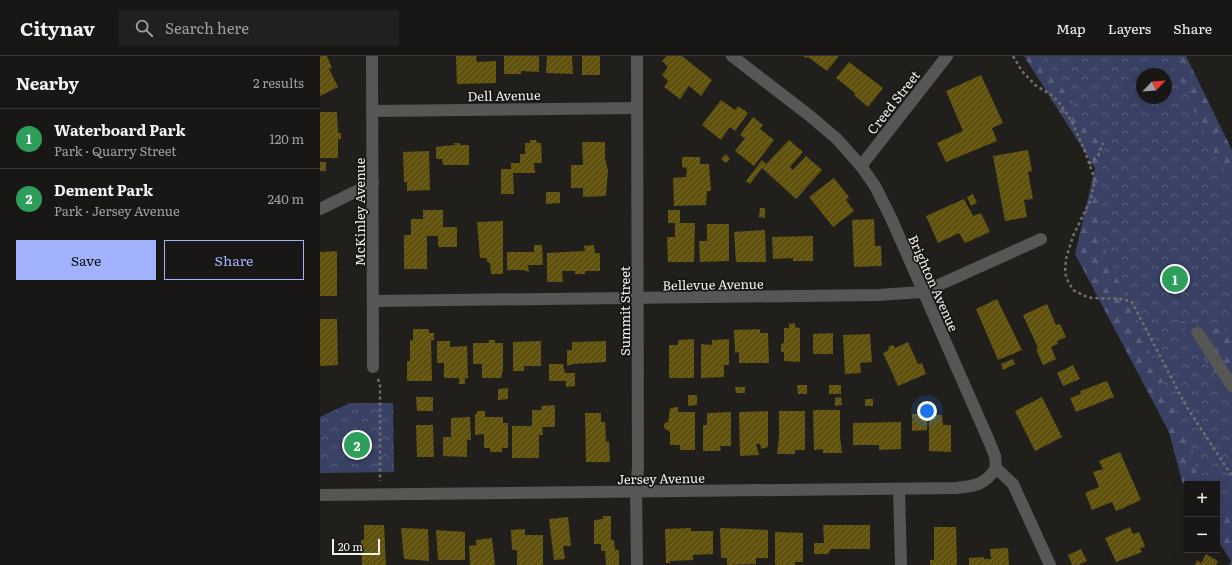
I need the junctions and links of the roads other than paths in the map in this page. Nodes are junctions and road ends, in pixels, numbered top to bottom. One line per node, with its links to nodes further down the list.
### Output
1 (372, 56): 6 (street, McKinley Avenue)
2 (637, 56): 5 (street, Summit Street)
3 (732, 56): 7 (street, Brighton Avenue)
4 (948, 56): 7 (street, Creed Street)
5 (637, 108): 6 (street, Dell Avenue); 12 (street, Summit Street)
6 (372, 111): 8 (street, McKinley Avenue)
7 (861, 166): 11 (street, Brighton Avenue)
8 (373, 183): 9 (street); 13 (street, McKinley Avenue)
9 (320, 209)
10 (1041, 239): 11 (street, Bellevue Avenue)
11 (923, 292): 12 (street, Bellevue Avenue); 17 (street, Brighton Avenue)
12 (638, 298): 13 (street, Bellevue Avenue); 19 (street, Summit Street)
13 (372, 301): 15 (street, McKinley Avenue)
14 (1198, 333): 16 (street)
15 (373, 367)
16 (1232, 386)
17 (996, 468): 18 (street, Jersey Avenue); 23 (street)
18 (899, 489): 19 (street, Jersey Avenue); 22 (street)
19 (636, 492): 20 (street, Jersey Avenue); 21 (street, Summit Street)
20 (320, 495)
21 (637, 565)
22 (901, 565)
23 (1050, 565)

